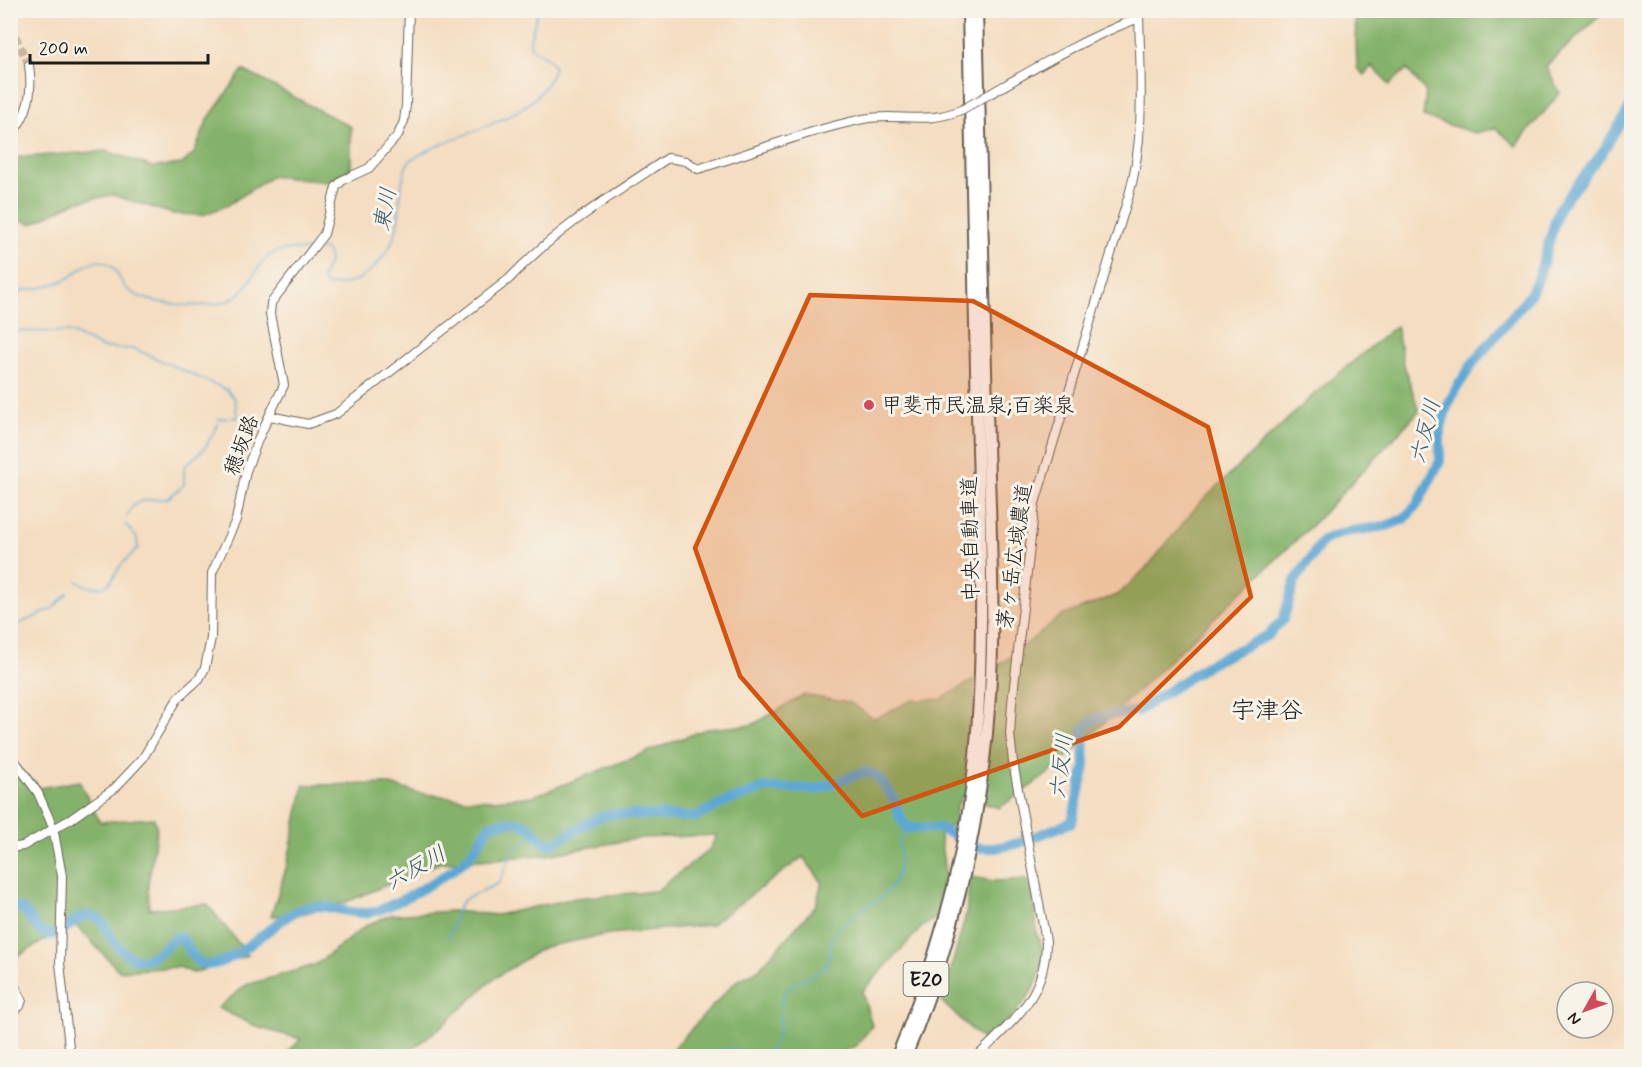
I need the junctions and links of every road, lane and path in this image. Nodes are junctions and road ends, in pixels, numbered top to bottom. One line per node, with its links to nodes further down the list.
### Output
1 (409, 10): 7 (street, 穂坂路)
2 (968, 10): 9 (highway, 中央自動車道 / E20)
3 (977, 10): 9 (highway, 中央自動車道 / E20)
4 (1139, 14): 7 (street, bridge); 18 (street, 茅ヶ岳広域農道)
5 (29, 65): 6 (street)
6 (10, 136)
7 (270, 416): 10 (street, 穂坂路)
8 (10, 754): 10 (street)
9 (976, 788): 12 (highway, 中央自動車道 / E20)
10 (53, 827): 11 (street, 穂坂路); 15 (street)
11 (10, 848)
12 (954, 901): 16 (highway, 中央自動車道 / E20); 17 (highway, 中央自動車道 / E20)
13 (10, 987): 14 (street)
14 (10, 1013)
15 (70, 1056)
16 (897, 1056)
17 (906, 1056)
18 (978, 1056)

